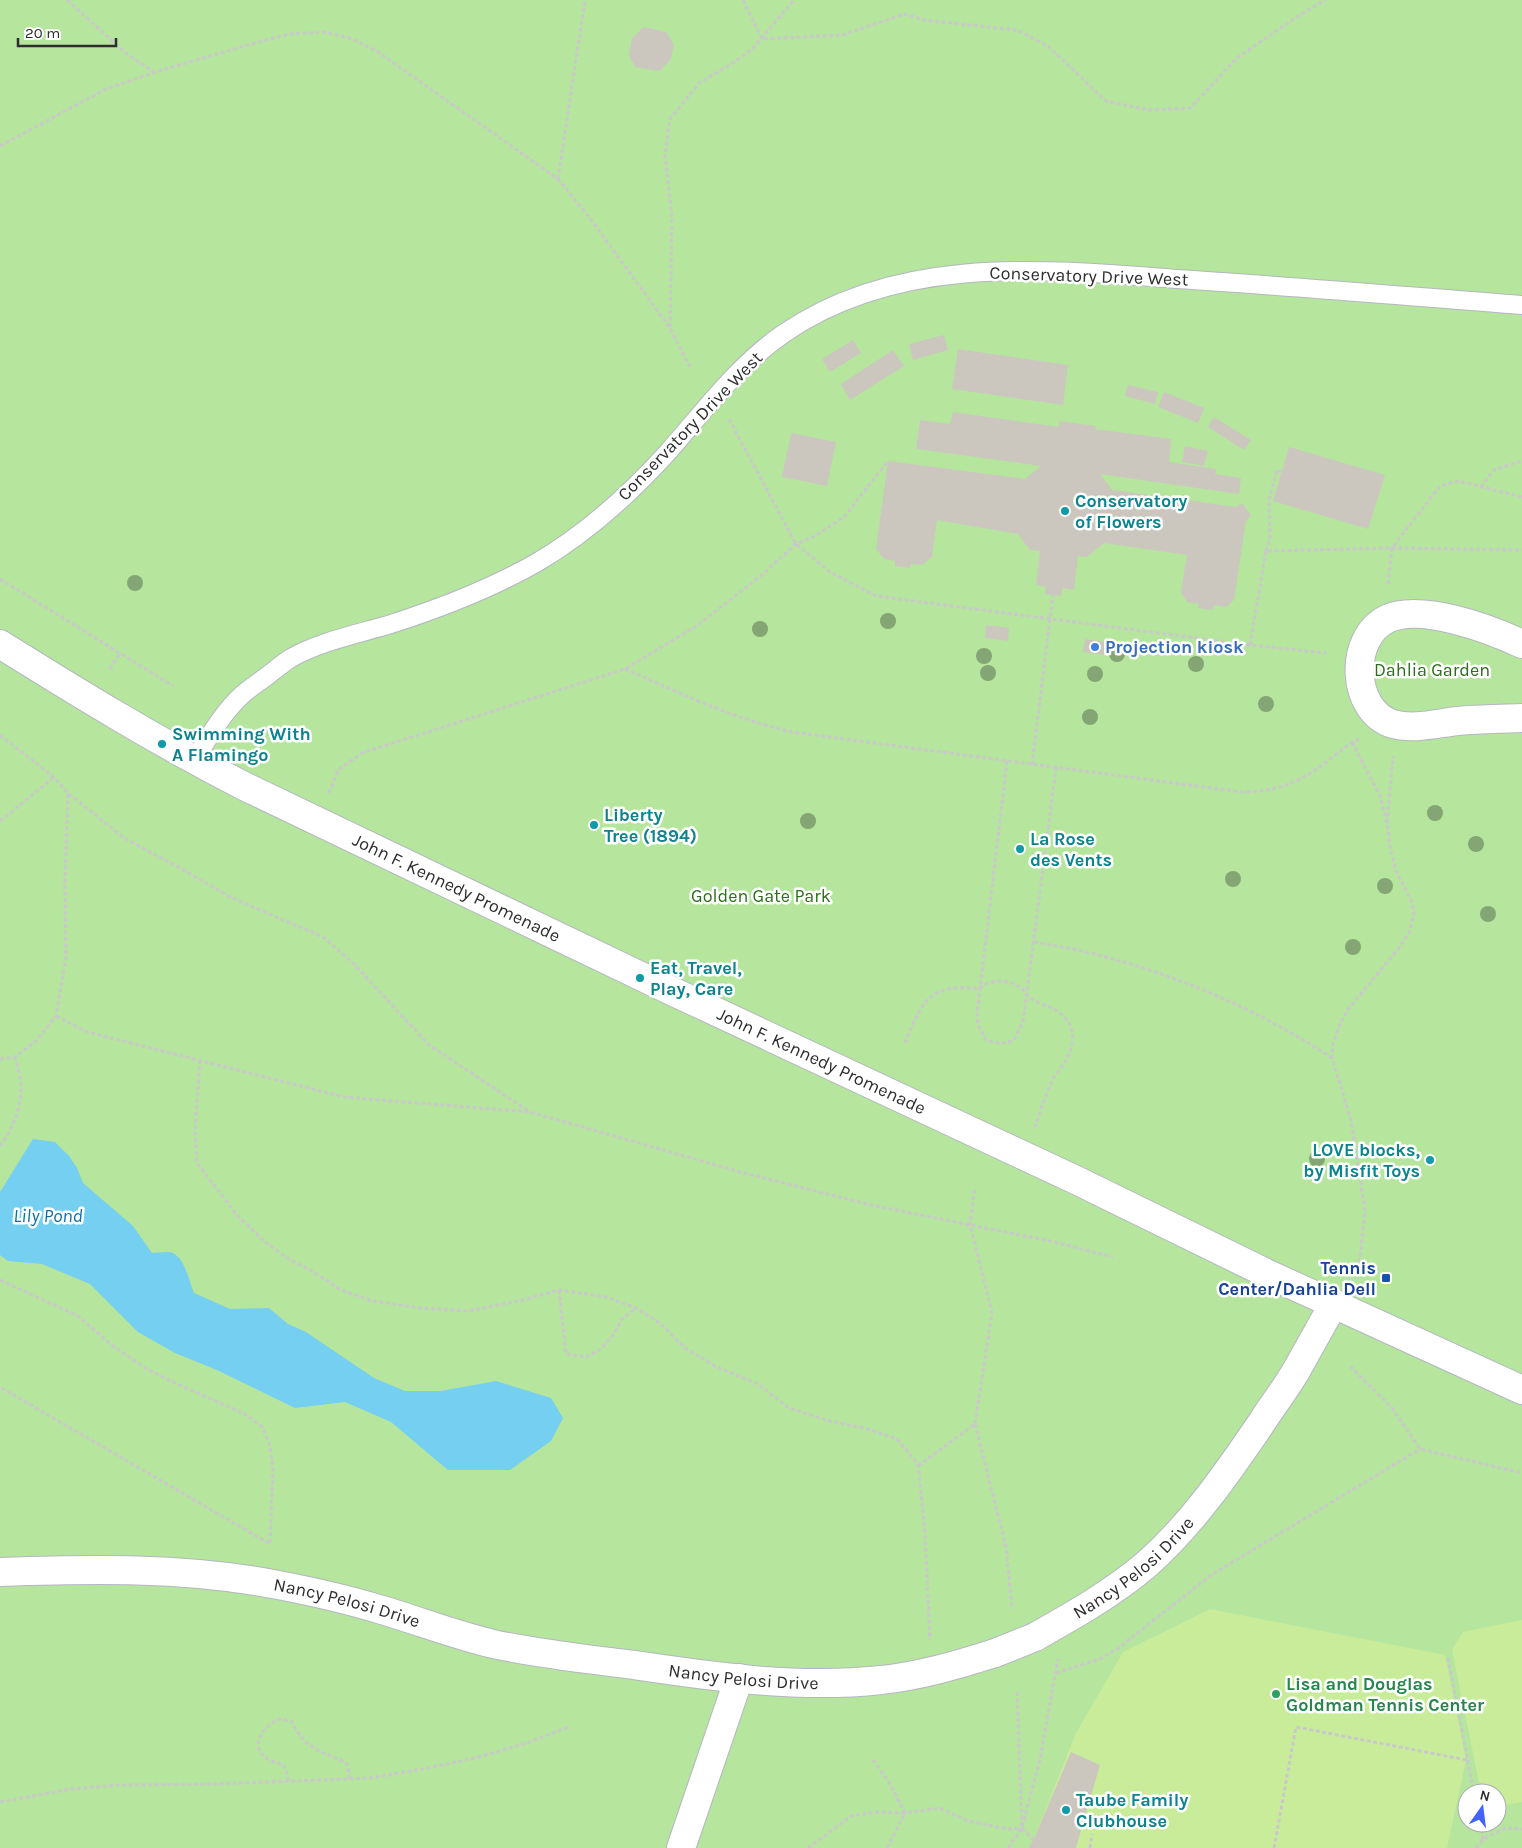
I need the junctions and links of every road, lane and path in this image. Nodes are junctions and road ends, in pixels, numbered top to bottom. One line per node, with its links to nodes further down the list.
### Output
1 (67, 0): 7 (path)
2 (585, 0): 9 (path)
3 (742, 0): 6 (path)
4 (794, 0): 6 (path)
5 (1325, 0): 6 (path)
6 (762, 39): 11 (path)
7 (154, 72): 8 (path); 9 (path)
8 (0, 146)
9 (558, 179): 11 (path)
10 (1522, 305): 39 (lane, Conservatory Drive West)
11 (670, 328): 12 (path)
12 (690, 366)
13 (726, 414): 19 (path)
14 (888, 461): 19 (path)
15 (1522, 462): 17 (path)
16 (1282, 472): 22 (path)
17 (1481, 487): 18 (path); 20 (path)
18 (1522, 497)
19 (796, 544): 26 (path); 33 (path)
20 (1392, 548): 21 (path); 22 (path); 24 (path)
21 (1522, 550)
22 (1266, 552): 29 (path)
23 (0, 579): 30 (path)
24 (1388, 584)
25 (1053, 594): 26 (path)
26 (1049, 619): 29 (path); 41 (path)
27 (0, 644): 39 (street, John F. Kennedy Promenade)
28 (1522, 644): 36 (street)
29 (1250, 645): 31 (path)
30 (120, 653): 32 (path); 34 (path)
31 (1326, 653)
32 (110, 669)
33 (625, 670): 40 (path); 46 (path)
34 (173, 686)
35 (1522, 718): 36 (street)
36 (1393, 724): 38 (path); 47 (path)
37 (0, 735): 43 (path)
38 (1352, 742): 42 (path); 47 (path)
39 (194, 761): 46 (street, John F. Kennedy Promenade)
40 (1007, 761): 41 (path); 49 (path)
41 (1032, 765): 42 (path)
42 (1056, 768): 48 (path)
43 (54, 777): 44 (path); 45 (path)
44 (68, 792): 51 (path); 57 (path)
45 (0, 821)
46 (317, 821): 59 (street, John F. Kennedy Promenade)
47 (1388, 823): 54 (path)
48 (1034, 942): 50 (path); 54 (path)
49 (978, 989): 50 (path); 50 (path); 52 (path)
50 (1028, 996): 59 (path)
51 (56, 1016): 53 (path); 56 (path)
52 (905, 1043)
53 (15, 1057): 55 (path); 58 (path)
54 (1332, 1058): 63 (path)
55 (0, 1059)
56 (200, 1060): 57 (path); 65 (path)
57 (530, 1112): 61 (path)
58 (0, 1146)
59 (1026, 1157): 66 (street, John F. Kennedy Promenade)
60 (975, 1187): 61 (path)
61 (970, 1224): 62 (path); 71 (path)
62 (1113, 1257)
63 (1359, 1265)
64 (0, 1280): 69 (path)
65 (559, 1290): 67 (path); 67 (path)
66 (1334, 1303): 70 (street, John F. Kennedy Promenade); 79 (street, Nancy Pelosi Drive, bridge)
67 (636, 1308): 73 (path)
68 (1350, 1366): 72 (path)
69 (0, 1387)
70 (1522, 1390)
71 (976, 1424): 73 (path); 76 (path)
72 (1420, 1450): 74 (path); 80 (path)
73 (918, 1466): 79 (path)
74 (1522, 1473)
75 (0, 1572): 81 (street, Nancy Pelosi Drive)
76 (1012, 1609)
77 (1448, 1658): 85 (path)
78 (1057, 1667): 80 (path)
79 (931, 1672): 81 (street, Nancy Pelosi Drive)
80 (1056, 1673): 91 (path)
81 (739, 1678): 97 (street)
82 (1017, 1692): 91 (path)
83 (568, 1727): 86 (path)
84 (873, 1760): 90 (path)
85 (1468, 1760): 88 (path); 102 (path)
86 (350, 1780): 87 (path); 87 (path)
87 (288, 1781): 89 (path)
88 (1472, 1783)
89 (0, 1802)
90 (905, 1813): 91 (path); 98 (path); 99 (path)
91 (1022, 1828): 96 (path); 100 (path)
92 (1522, 1829): 95 (path)
93 (1482, 1833): 95 (path)
94 (1092, 1834): 101 (path)
95 (1483, 1839): 103 (path)
96 (1033, 1840)
97 (681, 1848)
98 (808, 1848)
99 (886, 1848)
100 (1008, 1848)
101 (1090, 1848)
102 (1274, 1848)
103 (1476, 1848)

